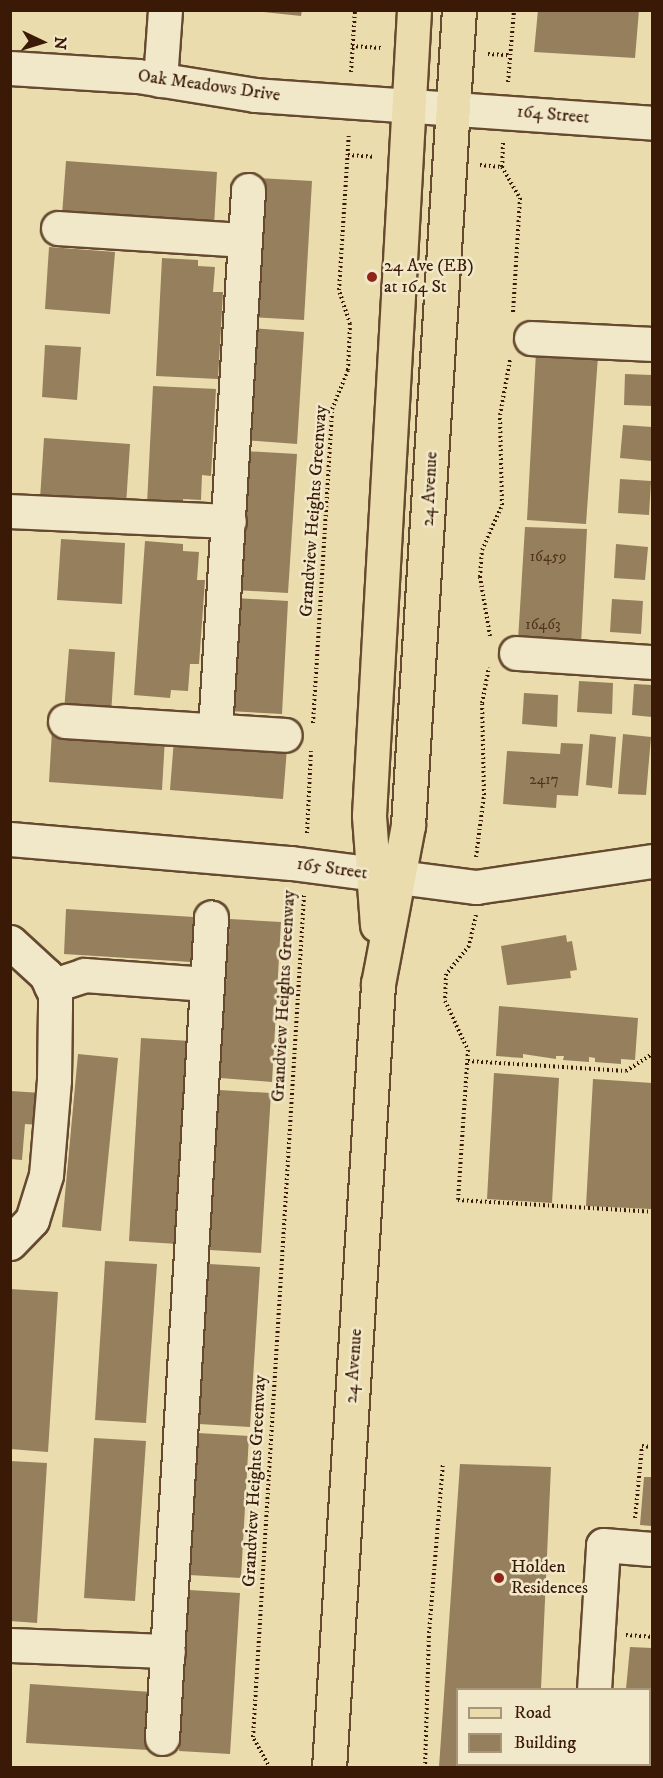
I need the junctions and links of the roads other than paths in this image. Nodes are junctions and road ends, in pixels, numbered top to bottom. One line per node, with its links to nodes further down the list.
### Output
1 (165, 10): 5 (street)
2 (414, 10): 6 (main road, 24 Avenue)
3 (459, 10): 7 (main road, 24 Avenue)
4 (10, 68): 5 (street, Oak Meadows Drive)
5 (160, 80): 6 (street, Oak Meadows Drive)
6 (408, 105): 7 (street, Oak Meadows Drive); 23 (main road, 24 Avenue)
7 (453, 109): 8 (street, 164 Street); 23 (main road, 24 Avenue)
8 (652, 123)
9 (249, 190): 11 (street)
10 (57, 228): 11 (street)
11 (245, 240): 15 (street)
12 (518, 335): 13 (street)
13 (652, 344)
14 (10, 511): 15 (street)
15 (229, 521): 19 (street)
16 (499, 652): 17 (street)
17 (652, 662)
18 (65, 721): 19 (street)
19 (215, 730): 20 (street)
20 (303, 735)
21 (10, 840): 23 (street, 165 Street)
22 (652, 861): 23 (street, 165 Street)
23 (386, 876): 34 (main road, 24 Avenue)
24 (211, 917): 26 (street)
25 (10, 942): 27 (street)
26 (207, 984): 27 (street); 31 (street)
27 (51, 986): 28 (street)
28 (10, 1243)
29 (642, 1548): 32 (street)
30 (10, 1645): 31 (street)
31 (168, 1651): 33 (street)
32 (594, 1688)
33 (162, 1738)
34 (329, 1767)

